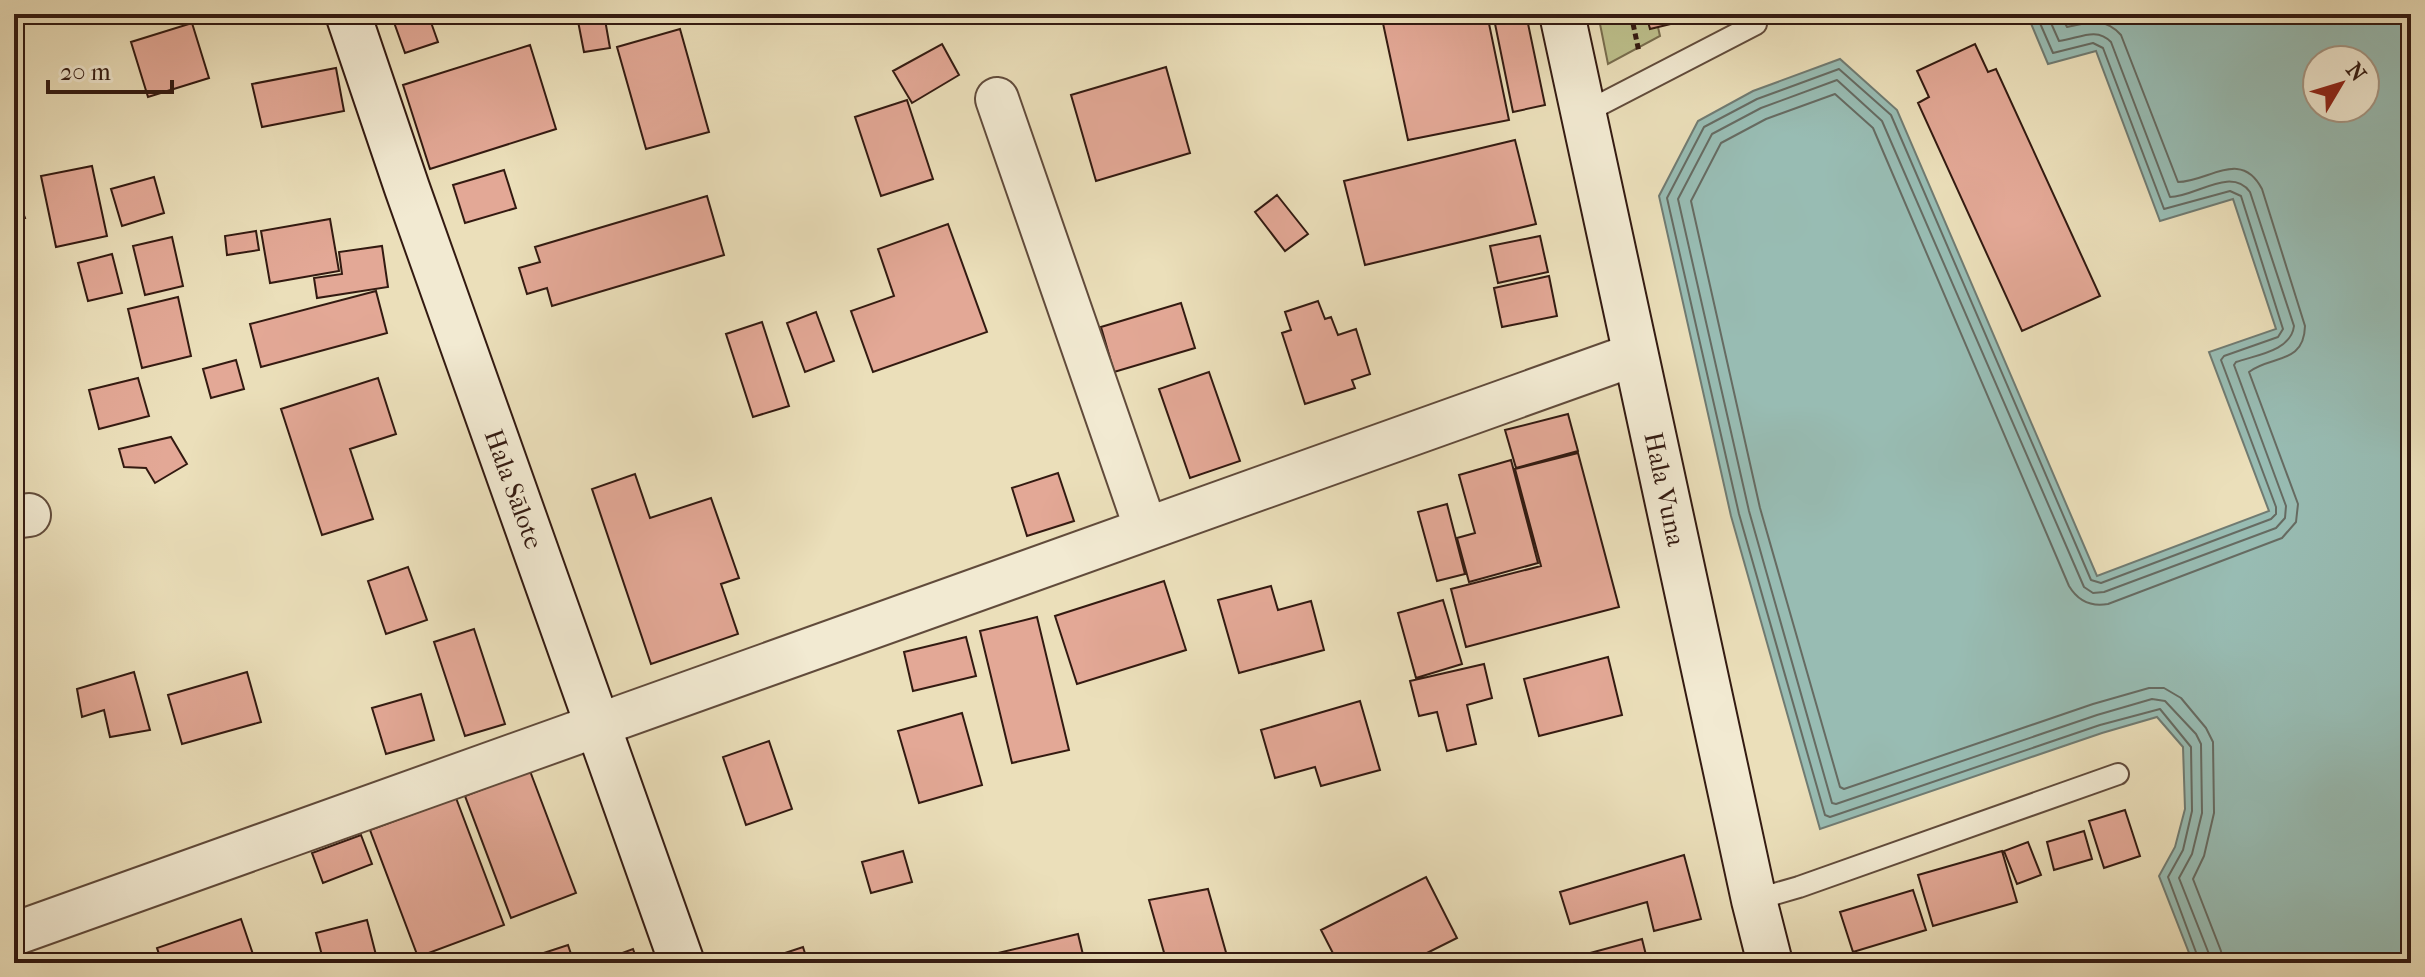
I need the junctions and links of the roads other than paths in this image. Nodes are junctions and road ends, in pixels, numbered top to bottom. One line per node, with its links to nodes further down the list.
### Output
1 (348, 14): 8 (main road, Hala Sālote)
2 (1562, 14): 5 (main road, Hala Vuna)
3 (1753, 14): 5 (lane)
4 (997, 99): 7 (street)
5 (1584, 113): 6 (main road, Hala Vuna)
6 (1636, 354): 7 (street); 10 (main road, Hala Vuna)
7 (1146, 529): 8 (street)
8 (598, 725): 11 (street); 12 (main road, Hala Sālote)
9 (2118, 774): 10 (lane)
10 (1754, 900): 13 (main road, Hala Vuna)
11 (14, 934)
12 (682, 963)
13 (1770, 963)

